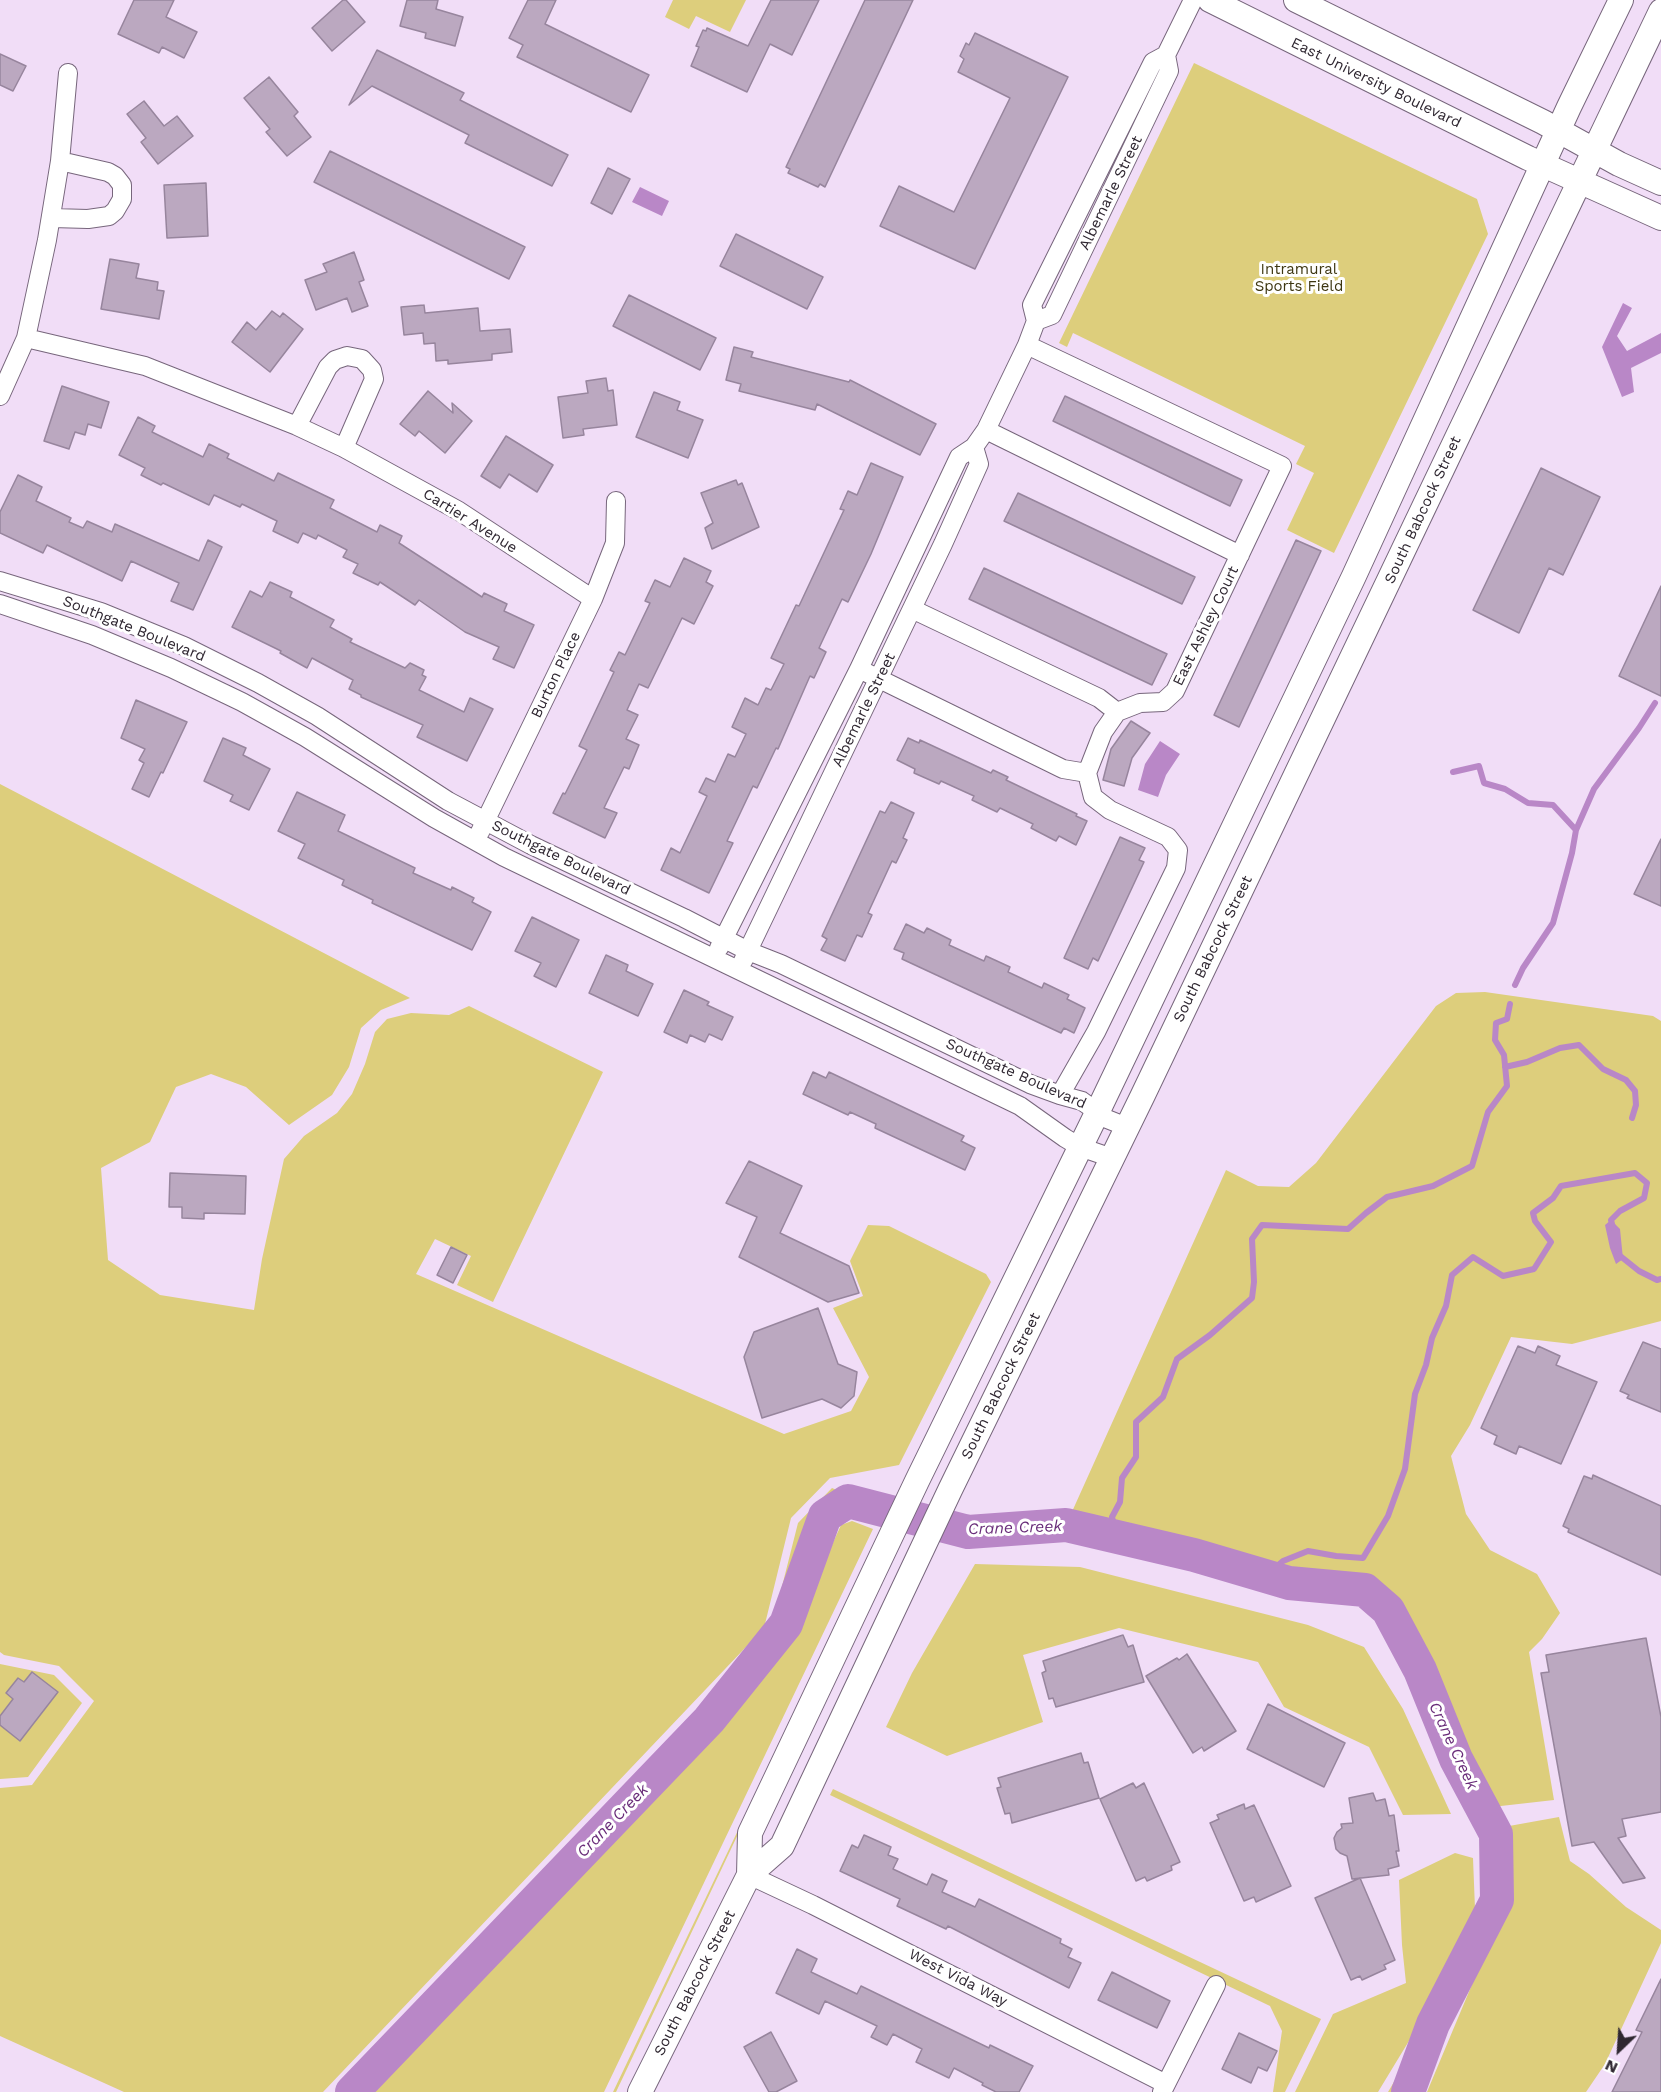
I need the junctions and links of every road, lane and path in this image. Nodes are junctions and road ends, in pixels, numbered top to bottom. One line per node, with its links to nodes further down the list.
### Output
1 (1193, 0): 16 (street, Albemarle Street)
2 (1210, 0): 10 (main road, East University Boulevard)
3 (1296, 0): 7 (main road)
4 (1621, 0): 7 (main road, South Babcock Street)
5 (1661, 11): 8 (main road, South Babcock Street)
6 (69, 73): 9 (street)
7 (1559, 131): 8 (main road); 10 (main road, South Babcock Street)
8 (1594, 150): 11 (main road, South Babcock Street); 12 (main road)
9 (60, 161): 13 (street); 13 (street)
10 (1543, 165): 11 (main road, East University Boulevard); 46 (main road, South Babcock Street)
11 (1579, 181): 14 (main road, East University Boulevard); 47 (main road, South Babcock Street)
12 (1661, 183)
13 (52, 218): 15 (street)
14 (1661, 218)
15 (26, 338): 17 (street); 18 (street, Cartier Avenue)
16 (1027, 345): 19 (street, Albemarle Street); 25 (street)
17 (0, 396)
18 (297, 426): 21 (street, Cartier Avenue); 21 (street)
19 (986, 430): 20 (street, Albemarle Street); 25 (street, East Ashley Court)
20 (974, 447): 23 (street, Albemarle Street); 24 (street, Albemarle Street)
21 (344, 448): 27 (street, Cartier Avenue)
22 (616, 501): 27 (street, Burton Place)
23 (929, 519): 24 (street); 29 (street, Albemarle Street)
24 (950, 528): 30 (street, Albemarle Street)
25 (1240, 555): 33 (street, East Ashley Court)
26 (0, 581): 37 (street, Southgate Boulevard)
27 (592, 599): 37 (street, Burton Place)
28 (0, 604): 38 (street, Southgate Boulevard)
29 (888, 608): 30 (street); 31 (street, Albemarle Street)
30 (910, 613): 32 (street, Albemarle Street); 33 (street)
31 (859, 669): 32 (street); 34 (street, Albemarle Street)
32 (879, 679): 35 (street); 36 (street, Albemarle Street)
33 (1117, 712): 35 (street)
34 (809, 767): 36 (street); 39 (street, Albemarle Street)
35 (1087, 773): 45 (street)
36 (831, 777): 40 (street, Albemarle Street)
37 (486, 822): 38 (street, Burton Place); 41 (street, Southgate Boulevard)
38 (476, 842): 43 (street, Southgate Boulevard)
39 (755, 879): 40 (street); 41 (street, Albemarle Street)
40 (777, 889): 42 (street, Albemarle Street)
41 (724, 938): 42 (street, Southgate Boulevard); 43 (street, Albemarle Street)
42 (748, 951): 44 (street, Albemarle Street); 45 (street, Southgate Boulevard)
43 (714, 958): 44 (street, Southgate Boulevard)
44 (738, 970): 48 (street, Southgate Boulevard)
45 (1060, 1095): 46 (street, Southgate Boulevard)
46 (1097, 1113): 47 (street, Southgate Boulevard); 48 (main road, South Babcock Street)
47 (1127, 1127): 49 (main road, South Babcock Street)
48 (1080, 1147): 49 (street, Southgate Boulevard); 50 (main road, South Babcock Street)
49 (1112, 1158): 50 (main road, South Babcock Street)
50 (749, 1875): 52 (street, West Vida Way); 53 (main road, South Babcock Street)
51 (1216, 1985): 52 (street)
52 (1164, 2088)
53 (643, 2091)

